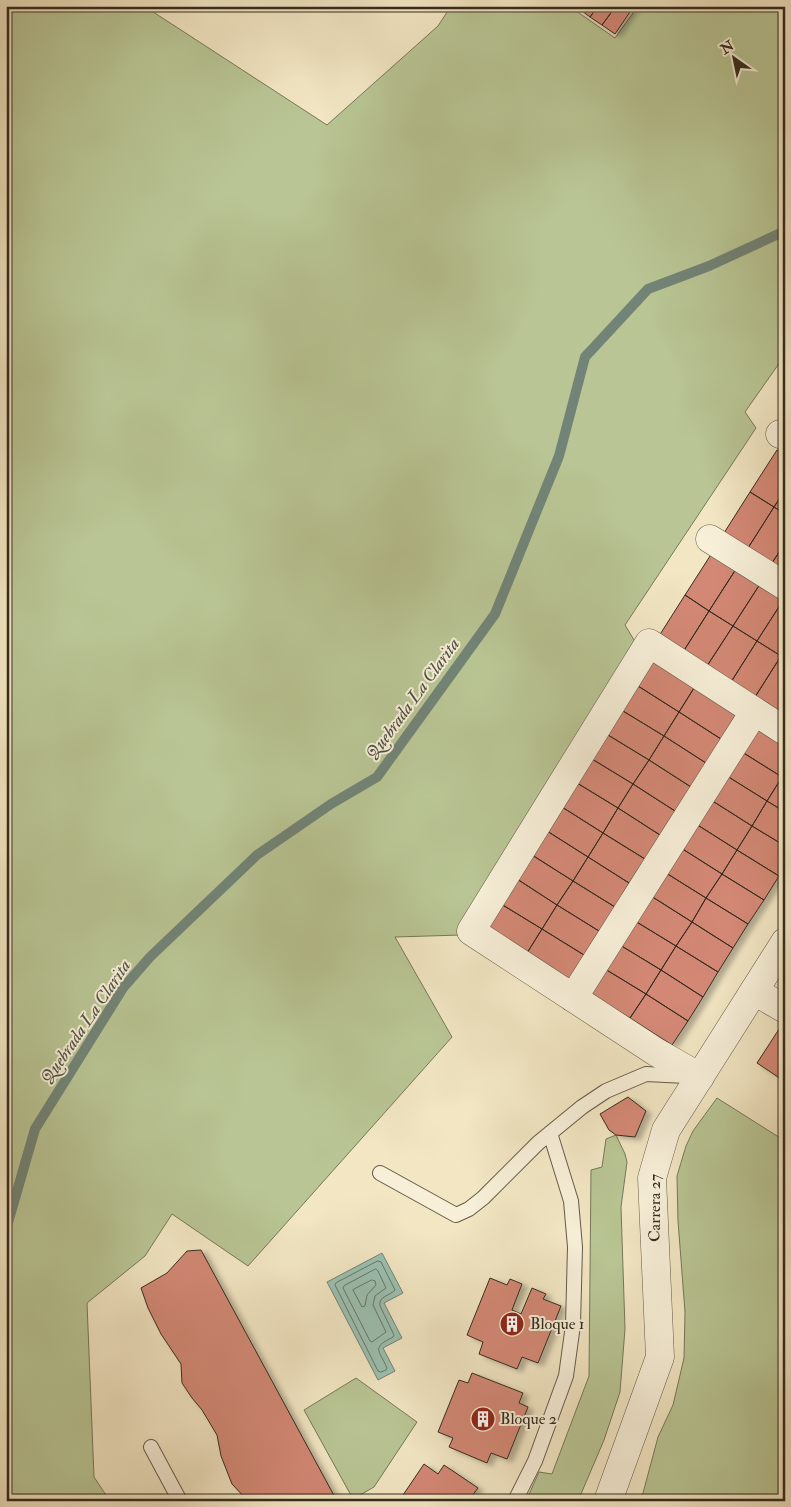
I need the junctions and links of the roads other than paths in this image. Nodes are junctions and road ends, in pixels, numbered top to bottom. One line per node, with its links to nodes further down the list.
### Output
1 (710, 539): 2 (street)
2 (785, 586)
3 (754, 712): 4 (street); 7 (street); 7 (street)
4 (785, 731)
5 (785, 942): 6 (street, Carrera 27)
6 (754, 990): 8 (street); 9 (street, Carrera 27)
7 (573, 998): 9 (street)
8 (785, 1010)
9 (700, 1076): 10 (lane); 15 (street, Carrera 27)
10 (550, 1134): 11 (lane); 14 (lane)
11 (380, 1172)
12 (151, 1447): 13 (lane)
13 (180, 1501)
14 (516, 1501)
15 (608, 1501)

